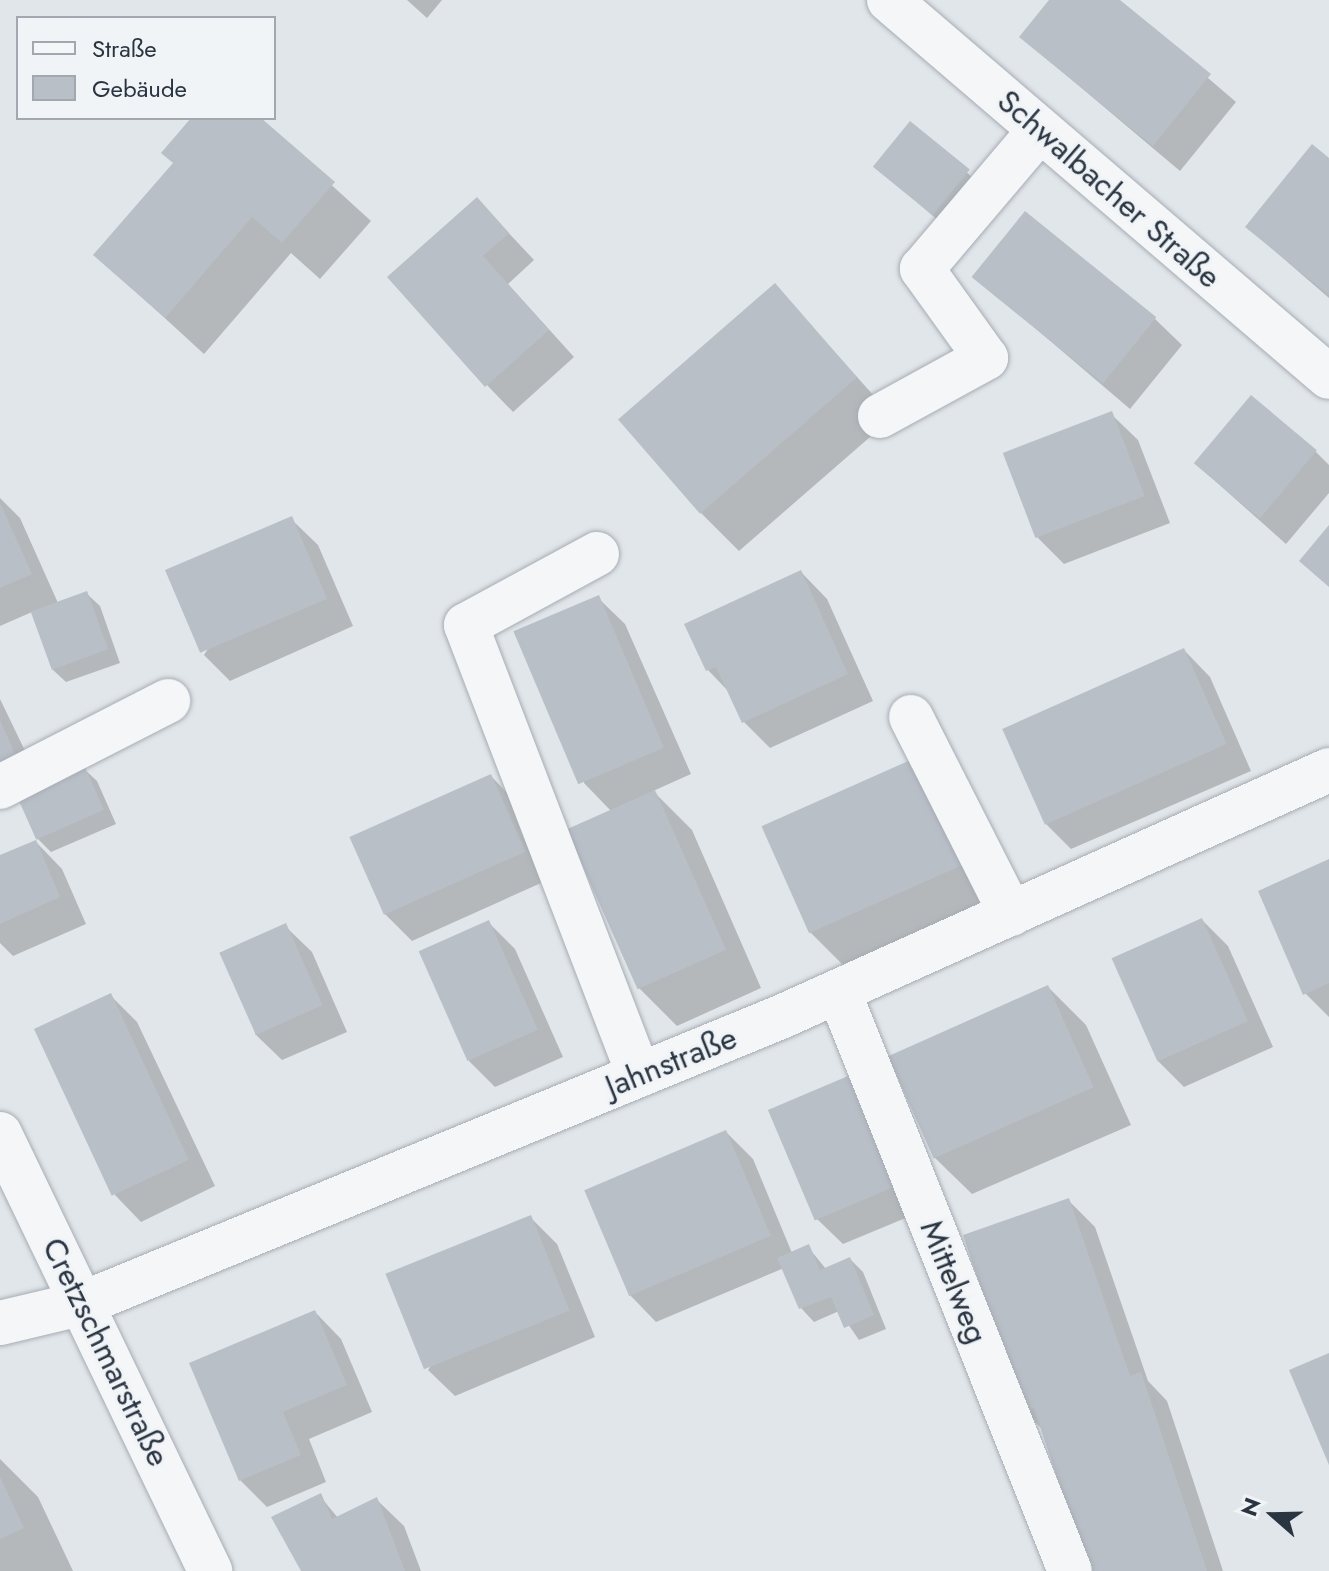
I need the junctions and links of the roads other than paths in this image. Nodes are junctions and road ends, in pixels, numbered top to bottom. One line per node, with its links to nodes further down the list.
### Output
1 (913, 5): 2 (street, Schwalbacher Straße)
2 (1040, 130): 3 (street, Schwalbacher Straße); 4 (street)
3 (1329, 377)
4 (880, 416)
5 (597, 554): 12 (street)
6 (168, 701): 9 (street)
7 (911, 717): 10 (street)
8 (1329, 770): 10 (street, Jahnstraße)
9 (0, 787)
10 (1011, 914): 11 (street, Jahnstraße)
11 (839, 992): 12 (street, Jahnstraße); 17 (street, Mittelweg)
12 (639, 1075): 14 (street, Jahnstraße)
13 (0, 1134): 14 (street, Cretzschmarstraße)
14 (84, 1303): 15 (street, Jahnstraße); 16 (street, Cretzschmarstraße)
15 (0, 1323)
16 (210, 1571)
17 (1070, 1571)

